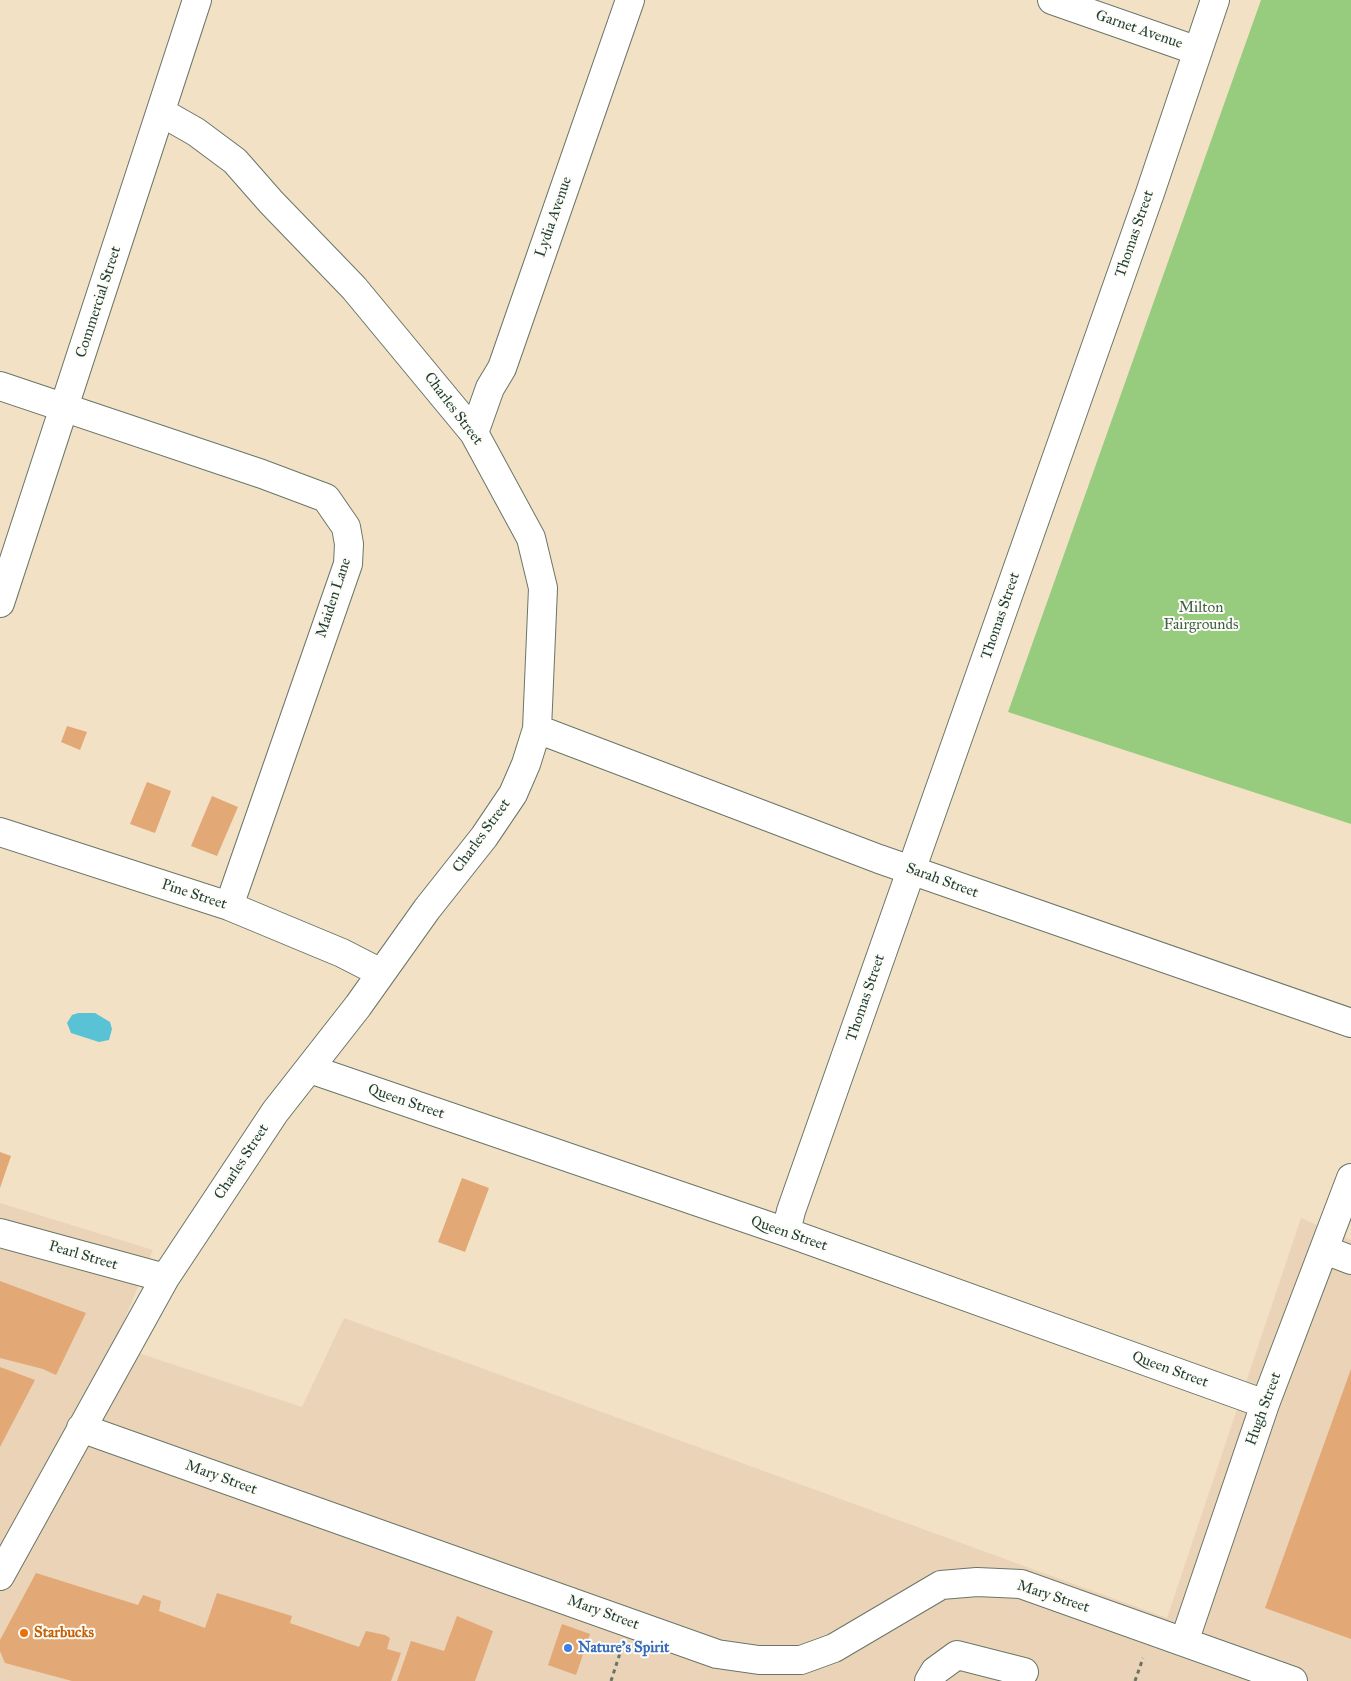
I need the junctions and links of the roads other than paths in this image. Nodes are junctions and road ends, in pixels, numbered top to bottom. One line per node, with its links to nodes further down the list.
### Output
1 (197, 0): 6 (street, Commercial Street)
2 (630, 0): 9 (street, Lydia Avenue)
3 (1052, 0): 5 (street, Garnet Avenue)
4 (1215, 0): 5 (street, Thomas Street)
5 (1198, 50): 13 (street, Thomas Street)
6 (161, 112): 8 (street, Commercial Street); 9 (street, Charles Street)
7 (0, 386): 8 (street, Maiden Lane)
8 (63, 409): 10 (street, Commercial Street); 14 (street, Maiden Lane)
9 (474, 433): 11 (street, Charles Street)
10 (0, 603)
11 (538, 729): 13 (street, Sarah Street); 15 (street, Charles Street)
12 (0, 832): 14 (street, Pine Street)
13 (911, 869): 16 (street, Sarah Street); 19 (street, Thomas Street)
14 (229, 906): 15 (street, Pine Street)
15 (381, 973): 17 (street, Charles Street)
16 (1351, 1023)
17 (310, 1069): 19 (street, Queen Street); 23 (street, Charles Street)
18 (1351, 1178): 21 (street, Hugh Street)
19 (786, 1232): 24 (street, Queen Street)
20 (0, 1233): 23 (street, Pearl Street)
21 (1325, 1250): 22 (street); 24 (street, Hugh Street)
22 (1351, 1260)
23 (165, 1278): 25 (street, Charles Street)
24 (1265, 1404): 27 (street, Hugh Street)
25 (80, 1428): 26 (street, Charles Street); 28 (street, Mary Street)
26 (0, 1576)
27 (1184, 1642): 28 (street, Mary Street); 31 (street, Mary Street)
28 (805, 1670)
29 (1024, 1672): 30 (street)
30 (930, 1681)
31 (1293, 1681)

